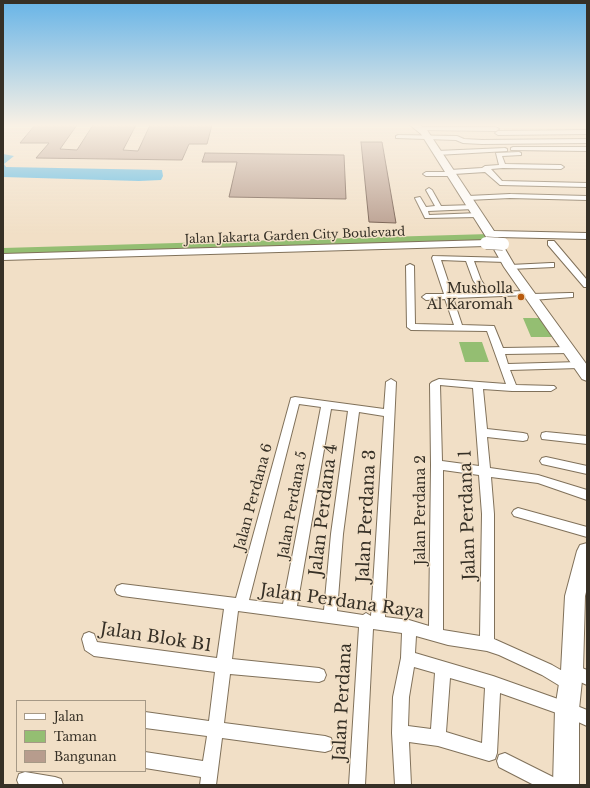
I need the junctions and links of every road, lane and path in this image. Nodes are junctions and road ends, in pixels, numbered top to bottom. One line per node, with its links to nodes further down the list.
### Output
1 (443, 162): 6 (street)
2 (501, 162): 3 (street)
3 (503, 166): 4 (street); 5 (street)
4 (561, 167)
5 (488, 170): 6 (street); 8 (street)
6 (451, 173): 7 (street); 14 (street)
7 (426, 174)
8 (525, 183): 9 (street); 11 (street)
9 (587, 185)
10 (429, 190): 15 (street)
11 (533, 196): 13 (street); 14 (street)
12 (418, 198): 16 (street)
13 (587, 198)
14 (474, 206): 15 (street); 16 (street); 22 (street)
15 (439, 208): 16 (street)
16 (423, 209)
17 (587, 236): 22 (street, Jalan Jakarta Garden City Boulevard)
18 (551, 243): 19 (street, Jalan Jakarta Garden City Boulevard); 22 (street, Jalan Jakarta Garden City Boulevard); 28 (street)
19 (587, 244)
20 (3, 248): 21 (street, Jalan Jakarta Garden City Boulevard)
21 (106, 250): 22 (street, Jalan Jakarta Garden City Boulevard, bridge); 24 (street, Jalan Jakarta Garden City Boulevard)
22 (504, 251): 23 (street); 25 (street); 26 (street); 30 (street)
23 (462, 252)
24 (3, 257)
25 (469, 259): 29 (street); 33 (street)
26 (551, 265)
27 (410, 266): 34 (street)
28 (587, 285)
29 (487, 295): 30 (street); 33 (street)
30 (530, 295): 31 (street); 35 (street)
31 (570, 295)
32 (426, 297): 33 (street)
33 (448, 297): 34 (street)
34 (459, 328): 36 (street)
35 (570, 350): 36 (street); 37 (street)
36 (499, 351): 38 (street)
37 (579, 365): 38 (street); 39 (street)
38 (505, 367): 42 (street)
39 (587, 376)
40 (391, 382): 46 (street, Jalan Perdana 3)
41 (478, 385): 42 (street); 47 (street, Jalan Perdana 1); 52 (street, Jalan Perdana 2)
42 (512, 388): 43 (street)
43 (551, 388)
44 (327, 404): 45 (street); 61 (street, Jalan Perdana 6); 62 (street, Jalan Perdana 5)
45 (354, 408): 46 (street); 63 (street, Jalan Perdana 4)
46 (389, 412): 64 (street, Jalan Perdana 3)
47 (482, 432): 49 (street); 54 (street, Jalan Perdana 1)
48 (546, 436): 50 (street)
49 (523, 437)
50 (587, 440)
51 (546, 460): 53 (street)
52 (437, 465): 54 (street); 66 (street, Jalan Perdana 2)
53 (587, 470)
54 (485, 471): 55 (street); 69 (street, Jalan Perdana 1)
55 (587, 495)
56 (518, 513): 57 (street)
57 (587, 532)
58 (587, 552): 60 (street)
59 (122, 590): 61 (street, Jalan Perdana Raya)
60 (581, 598): 68 (street)
61 (236, 604): 62 (street, Jalan Perdana Raya); 71 (street, Jalan Perdana 6)
62 (289, 611): 63 (street, Jalan Perdana Raya)
63 (330, 617): 64 (street, Jalan Perdana Raya)
64 (372, 621): 65 (street, Jalan Perdana Raya); 88 (street, Jalan Perdana)
65 (409, 627): 66 (street, Jalan Perdana Raya); 70 (street)
66 (436, 635): 69 (street, Jalan Perdana Raya)
67 (89, 639): 71 (street, Jalan Blok B1)
68 (581, 642): 74 (street)
69 (487, 644): 74 (street, Jalan Perdana Raya)
70 (408, 658): 72 (street); 80 (street)
71 (223, 666): 73 (street); 79 (street, Jalan Perdana 6)
72 (443, 669): 75 (street); 81 (street)
73 (320, 675)
74 (576, 678): 76 (street)
75 (493, 683): 76 (street); 81 (street)
76 (567, 709): 77 (street); 91 (street)
77 (587, 718)
78 (146, 720): 79 (street)
79 (216, 731): 82 (street); 85 (street, Jalan Perdana 6)
80 (400, 733): 81 (street); 89 (street)
81 (438, 738)
82 (325, 744)
83 (146, 760): 85 (street)
84 (505, 761): 90 (street)
85 (209, 778)
86 (25, 780): 87 (street)
87 (55, 785)
88 (357, 785)
89 (404, 785)
90 (551, 785)
91 (566, 785)

